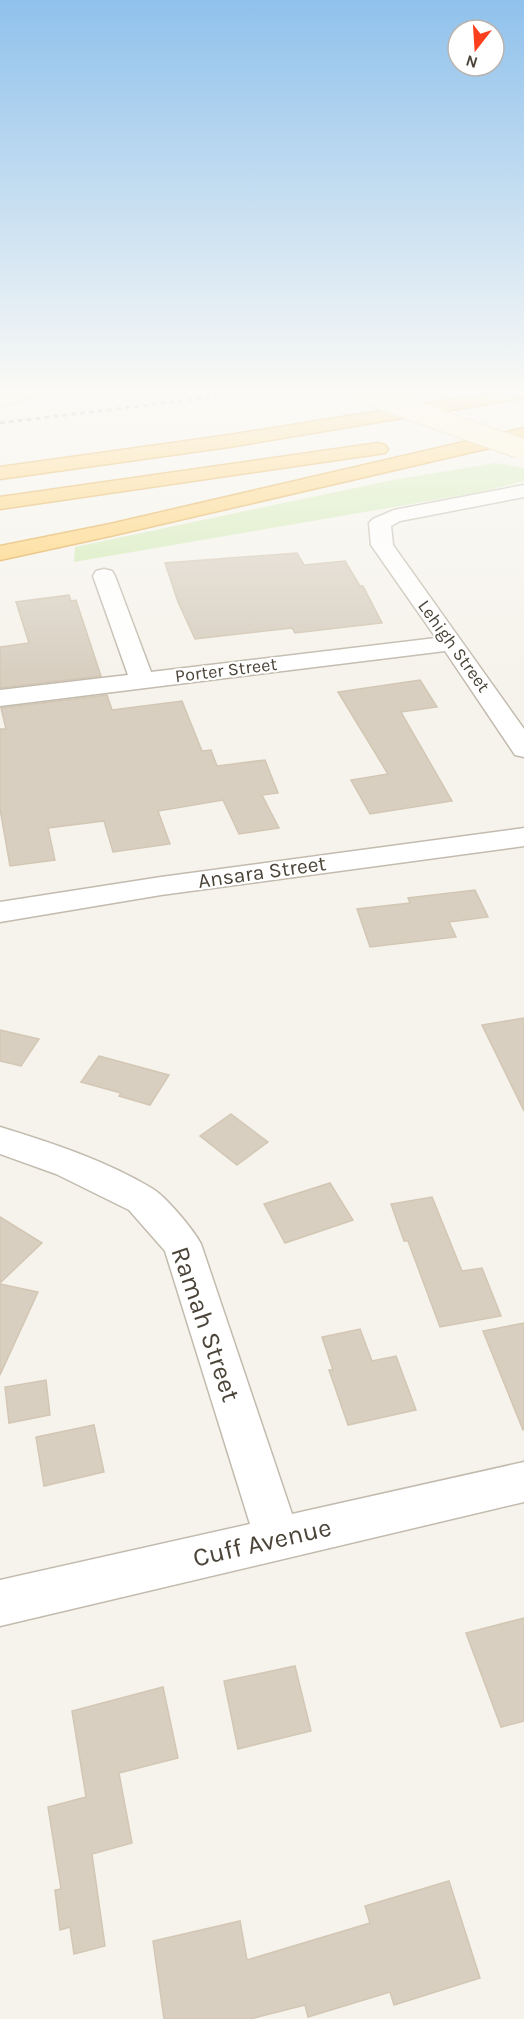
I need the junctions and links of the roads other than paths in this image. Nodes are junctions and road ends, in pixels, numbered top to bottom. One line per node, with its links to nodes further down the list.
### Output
1 (117, 486): 4 (highway)
2 (320, 486): 5 (highway)
3 (524, 490): 7 (street, Lehigh Street)
4 (0, 503)
5 (0, 553)
6 (104, 576): 8 (street)
7 (452, 643): 8 (street, Porter Street); 10 (street, Lehigh Street)
8 (142, 680): 9 (street, Porter Street)
9 (0, 698)
10 (524, 748)
11 (524, 837): 12 (street, Ansara Street)
12 (0, 912)
13 (0, 1140): 15 (street, Ramah Street)
14 (524, 1482): 15 (street, Cuff Avenue)
15 (278, 1538): 16 (street, Cuff Avenue)
16 (0, 1603)

